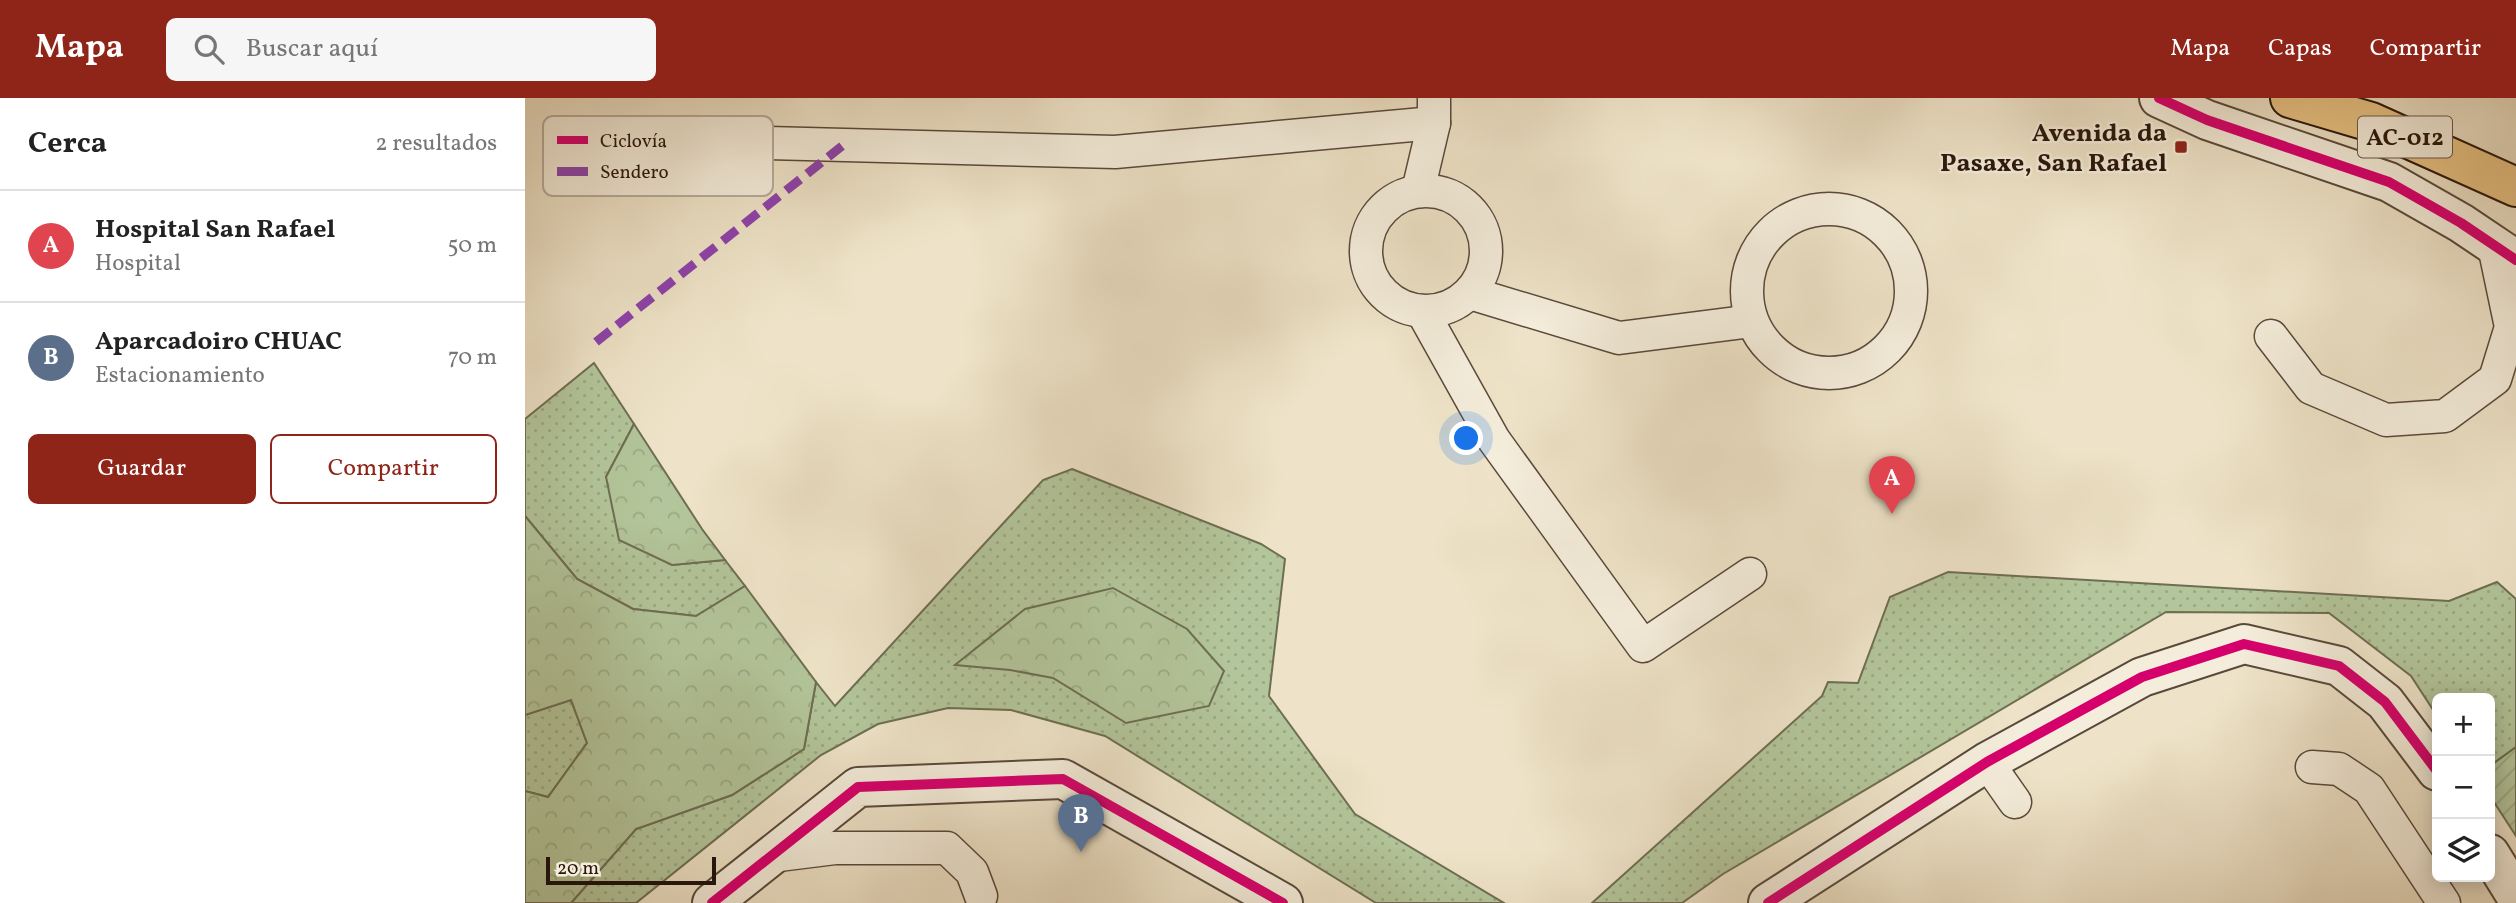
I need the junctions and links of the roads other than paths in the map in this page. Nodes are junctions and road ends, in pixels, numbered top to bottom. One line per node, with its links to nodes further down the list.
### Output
1 (2159, 98): 7 (street)
2 (2290, 98): 5 (main road, AC-012)
3 (1434, 111): 4 (lane); 6 (lane)
4 (773, 143)
5 (2516, 187)
6 (1418, 191): 8 (lane); 9 (lane)
7 (2505, 253): 11 (lane)
8 (1470, 293): 9 (lane); 10 (lane)
9 (1422, 312): 12 (lane)
10 (1752, 321): 10 (lane)
11 (2271, 336)
12 (1750, 574)
13 (1987, 762): 14 (street); 16 (lane); 23 (street)
14 (2432, 764)
15 (2312, 767): 24 (lane)
16 (2015, 802)
17 (771, 856): 19 (lane); 21 (street); 22 (street)
18 (2495, 862): 20 (street)
19 (981, 896)
20 (2516, 896)
21 (712, 903)
22 (1283, 903)
23 (1768, 903)
24 (2444, 903)

